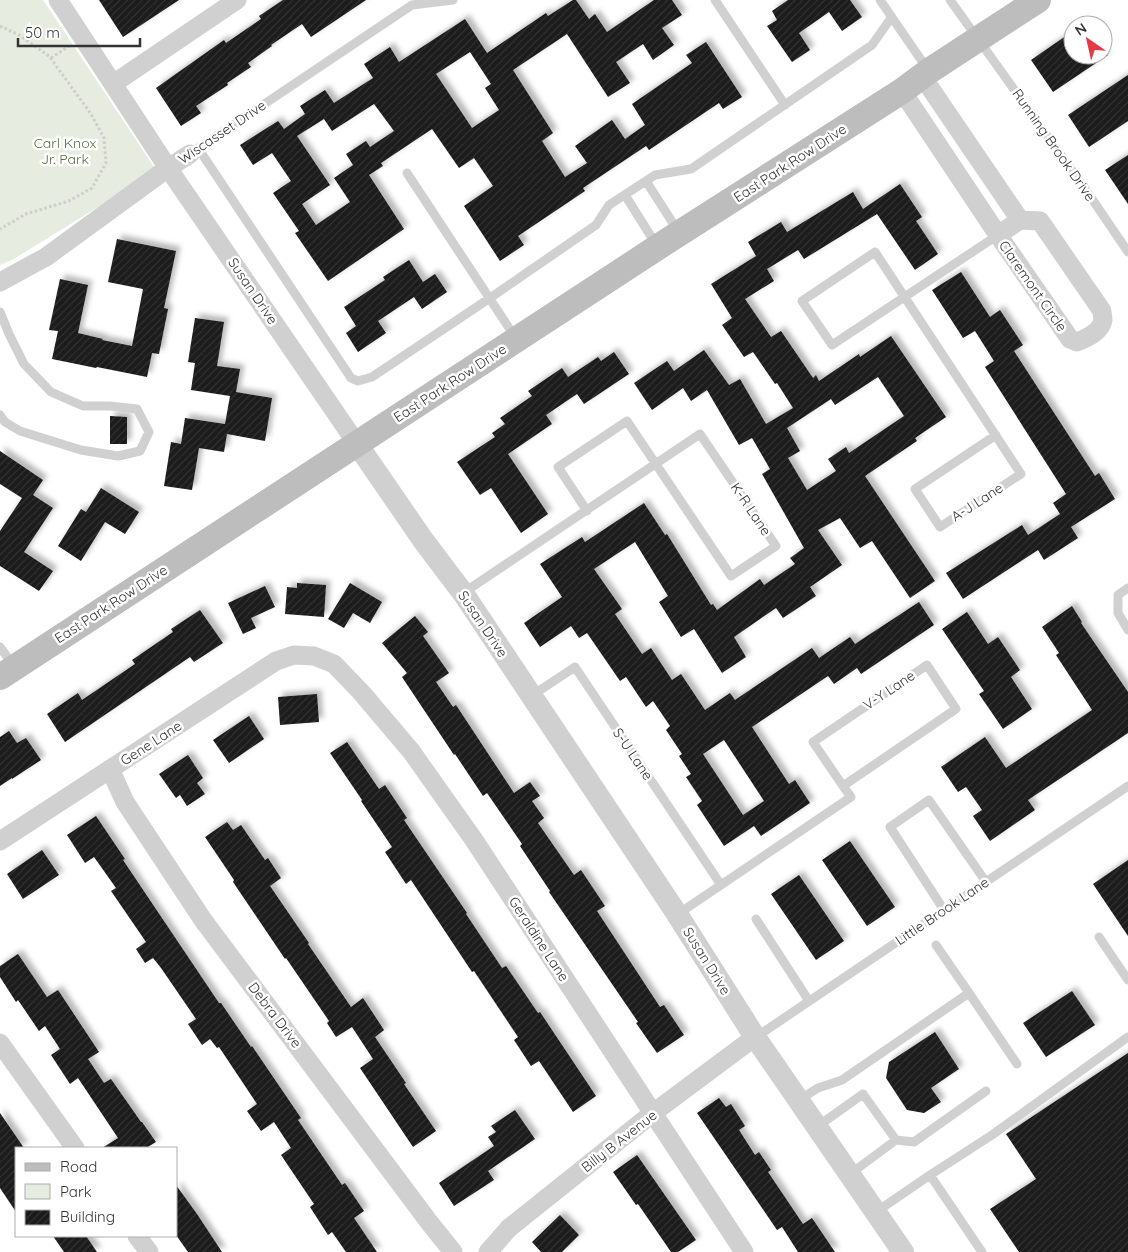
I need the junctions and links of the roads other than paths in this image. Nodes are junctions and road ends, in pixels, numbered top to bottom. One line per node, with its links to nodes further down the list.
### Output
1 (58, 0): 11 (street, Susan Drive)
2 (237, 0): 11 (street)
3 (453, 0): 13 (lane, Wiscasset Drive)
4 (715, 0): 12 (lane)
5 (880, 0): 8 (lane)
6 (950, 0): 9 (lane, Running Brook Drive)
7 (1038, 0): 9 (main road, East Park Row Drive)
8 (891, 18): 10 (lane); 12 (lane)
9 (978, 39): 10 (main road, East Park Row Drive); 22 (lane, Running Brook Drive)
10 (917, 80): 18 (street); 19 (main road, East Park Row Drive); 20 (street)
11 (113, 84): 14 (street, Susan Drive)
12 (785, 105): 16 (lane)
13 (194, 151): 14 (street, Wiscasset Drive); 25 (lane)
14 (168, 168): 23 (street, Wiscasset Drive); 30 (street, Susan Drive)
15 (407, 173): 25 (lane)
16 (646, 182): 17 (lane); 19 (lane)
17 (625, 195): 21 (lane); 25 (lane)
18 (1020, 220): 20 (street, Claremont Circle); 20 (street, Claremont Circle)
19 (679, 233): 21 (main road, East Park Row Drive)
20 (998, 235): 24 (lane, A-J Lane)
21 (658, 247): 27 (main road, East Park Row Drive)
22 (1128, 252)
23 (0, 282)
24 (904, 297): 24 (lane, A-J Lane); 29 (lane, A-J Lane)
25 (490, 298): 27 (lane)
26 (0, 312): 28 (lane)
27 (517, 340): 30 (main road, East Park Row Drive)
28 (0, 415)
29 (996, 436): 29 (lane, A-J Lane)
30 (357, 444): 34 (street, Susan Drive); 37 (main road, East Park Row Drive)
31 (656, 464): 31 (lane, K-R Lane); 32 (lane, K-R Lane); 32 (lane)
32 (587, 510): 34 (lane, K-R Lane)
33 (1128, 588): 35 (lane)
34 (463, 593): 38 (street, Susan Drive)
35 (1128, 630)
36 (305, 656): 39 (street, Gene Lane); 59 (street, Geraldine Lane)
37 (5, 664)
38 (531, 696): 44 (lane, S-U Lane); 46 (street, Susan Drive)
39 (110, 769): 42 (street, Gene Lane); 69 (street, Debra Drive)
40 (843, 786): 40 (lane, V-Y Lane); 44 (lane)
41 (1128, 786): 43 (lane, Little Brook Lane)
42 (0, 841)
43 (986, 882): 45 (lane, Little Brook Lane); 45 (lane)
44 (721, 885): 46 (lane)
45 (944, 910): 52 (lane, Little Brook Lane)
46 (677, 914): 53 (street, Susan Drive)
47 (756, 919): 52 (lane)
48 (1099, 937): 50 (lane)
49 (936, 945): 51 (lane)
50 (1128, 980)
51 (969, 993): 56 (lane); 58 (lane)
52 (809, 1001): 53 (lane, Little Brook Lane)
53 (756, 1037): 58 (street, Susan Drive); 59 (street, Billy B Avenue)
54 (1128, 1037): 64 (lane)
55 (0, 1043): 62 (street)
56 (1017, 1064)
57 (986, 1091): 61 (lane)
58 (799, 1100): 60 (street, Susan Drive)
59 (653, 1113): 70 (street, Billy B Avenue); 71 (street, Geraldine Lane)
60 (817, 1127): 61 (lane); 63 (street, Susan Drive)
61 (896, 1140): 63 (lane)
62 (74, 1147)
63 (850, 1174): 65 (street, Susan Drive)
64 (930, 1175): 65 (lane); 72 (lane)
65 (876, 1212): 67 (street, Susan Drive)
66 (138, 1237): 68 (street)
67 (896, 1250)
68 (149, 1252)
69 (453, 1252)
70 (488, 1252)
71 (744, 1252)
72 (982, 1252)

